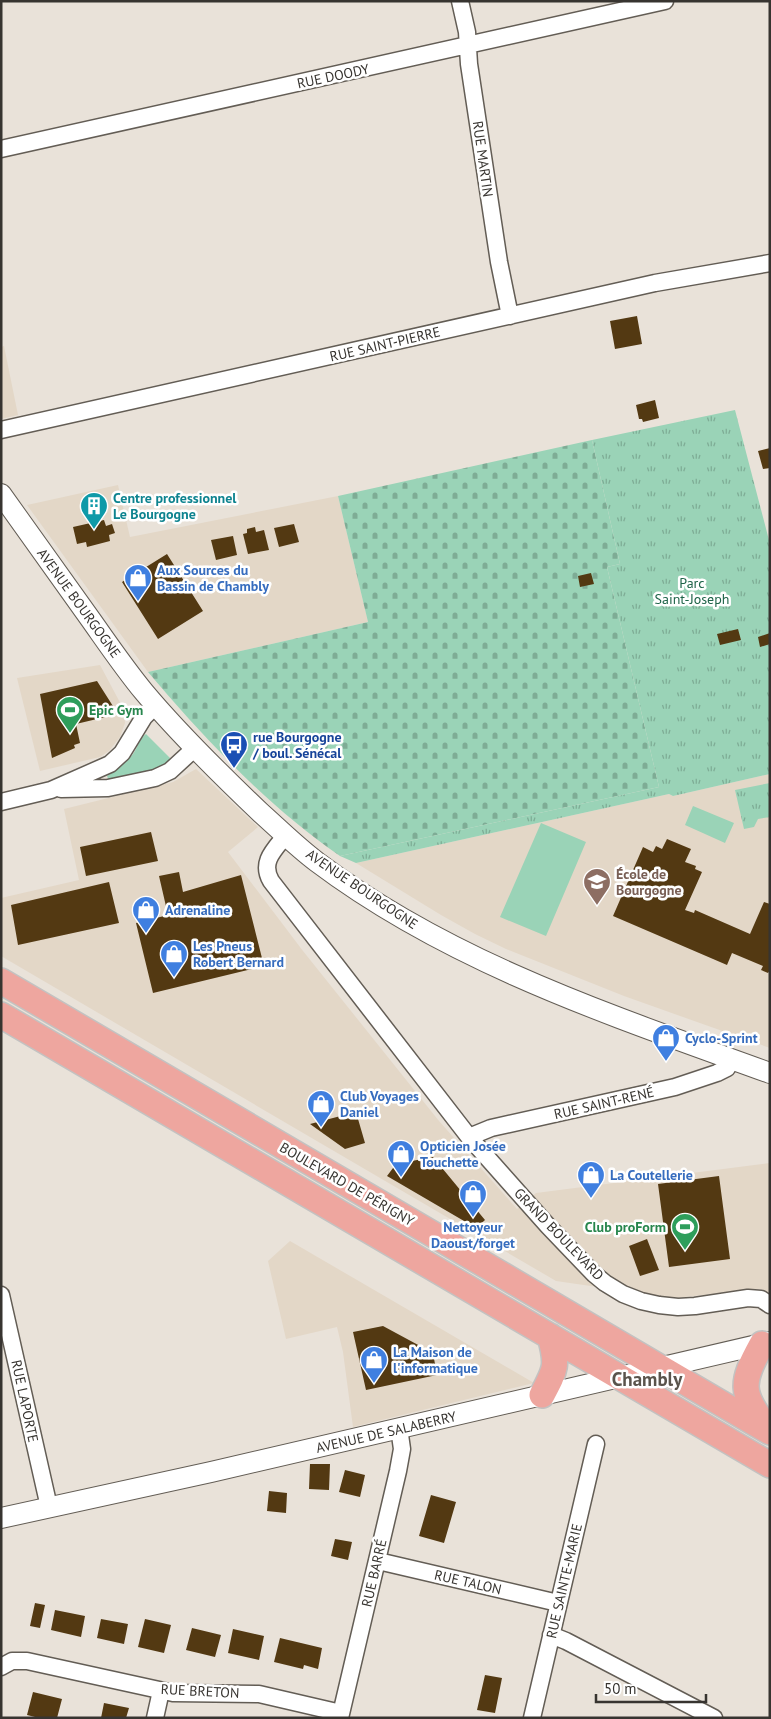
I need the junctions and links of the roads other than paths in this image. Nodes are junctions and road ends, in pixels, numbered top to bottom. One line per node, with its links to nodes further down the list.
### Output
1 (460, 1): 3 (street, RUE MARTIN)
2 (665, 1): 3 (street, RUE DOODY)
3 (468, 46): 4 (street, RUE DOODY); 6 (street, RUE MARTIN)
4 (1, 149)
5 (770, 263): 6 (street, RUE SAINT-PIERRE)
6 (510, 316): 7 (street, RUE SAINT-PIERRE)
7 (1, 430)
8 (1, 494): 9 (street, AVENUE BOURGOGNE)
9 (156, 705): 10 (street, AVENUE BOURGOGNE); 11 (street)
10 (194, 749): 11 (street); 13 (street, AVENUE BOURGOGNE)
11 (51, 790): 12 (street)
12 (1, 802)
13 (286, 836): 16 (street, AVENUE BOURGOGNE); 18 (street, GRAND BOULEVARD)
14 (1, 981): 24 (main road, BOULEVARD DE PÉRIGNY)
15 (1, 1015): 21 (main road, BOULEVARD DE PÉRIGNY)
16 (732, 1059): 17 (street, AVENUE BOURGOGNE); 18 (street, RUE SAINT-RENÉ)
17 (770, 1072)
18 (470, 1137): 20 (street, GRAND BOULEVARD)
19 (1, 1295): 23 (street, RUE LAPORTE)
20 (770, 1305)
21 (550, 1336): 25 (main road, BOULEVARD DE PÉRIGNY); 26 (main road)
22 (766, 1343): 24 (street, AVENUE DE SALABERRY); 28 (main road)
23 (7, 1350): 31 (street, RUE LAPORTE)
24 (659, 1368): 25 (street, AVENUE DE SALABERRY); 28 (main road, BOULEVARD DE PÉRIGNY)
25 (621, 1377): 26 (street, AVENUE DE SALABERRY); 30 (main road, BOULEVARD DE PÉRIGNY)
26 (542, 1396): 27 (street, AVENUE DE SALABERRY)
27 (400, 1428): 31 (street, AVENUE DE SALABERRY); 33 (street, RUE BARRÉ)
28 (770, 1432)
29 (596, 1444): 34 (street, RUE SAINTE-MARIE)
30 (770, 1465)
31 (49, 1508): 32 (street, AVENUE DE SALABERRY)
32 (1, 1518)
33 (378, 1561): 34 (street, RUE TALON); 38 (street, RUE BARRÉ)
34 (558, 1603): 35 (street, RUE SAINTE-MARIE)
35 (552, 1636): 40 (street, RUE SAINTE-MARIE); 41 (street)
36 (1, 1667): 37 (street, RUE BRETON)
37 (161, 1691): 38 (street, RUE BRETON); 39 (street)
38 (340, 1715)
39 (155, 1718)
40 (532, 1718)
41 (714, 1718)

